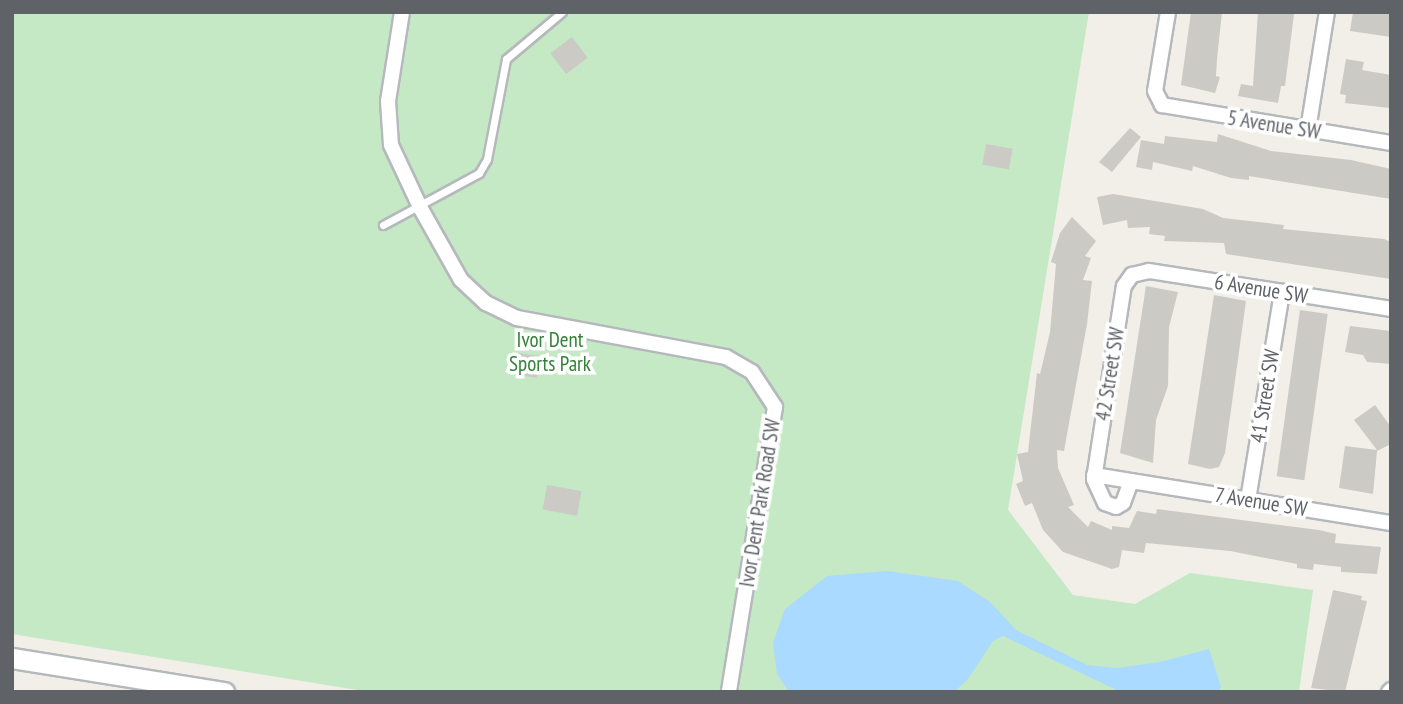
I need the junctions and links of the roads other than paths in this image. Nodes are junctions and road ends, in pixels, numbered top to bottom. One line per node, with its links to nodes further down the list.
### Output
1 (402, 12): 7 (street, Ivor Dent Park Road SW)
2 (562, 12): 7 (lane)
3 (1168, 12): 5 (street, 5 Avenue SW)
4 (1327, 12): 5 (street)
5 (1308, 130): 6 (street, 5 Avenue SW)
6 (1391, 143)
7 (419, 206): 8 (lane); 18 (street, Ivor Dent Park Road SW)
8 (383, 225)
9 (1132, 275): 10 (street, 6 Avenue SW); 12 (street, 42 Street SW)
10 (1282, 292): 11 (street, 6 Avenue SW); 14 (street, 41 Street SW)
11 (1391, 309)
12 (1094, 475): 13 (street, 7 Avenue SW); 13 (street)
13 (1131, 481): 14 (street, 7 Avenue SW)
14 (1248, 500): 15 (street, 7 Avenue SW)
15 (1391, 523)
16 (12, 658): 17 (main road)
17 (224, 692)
18 (729, 692)

